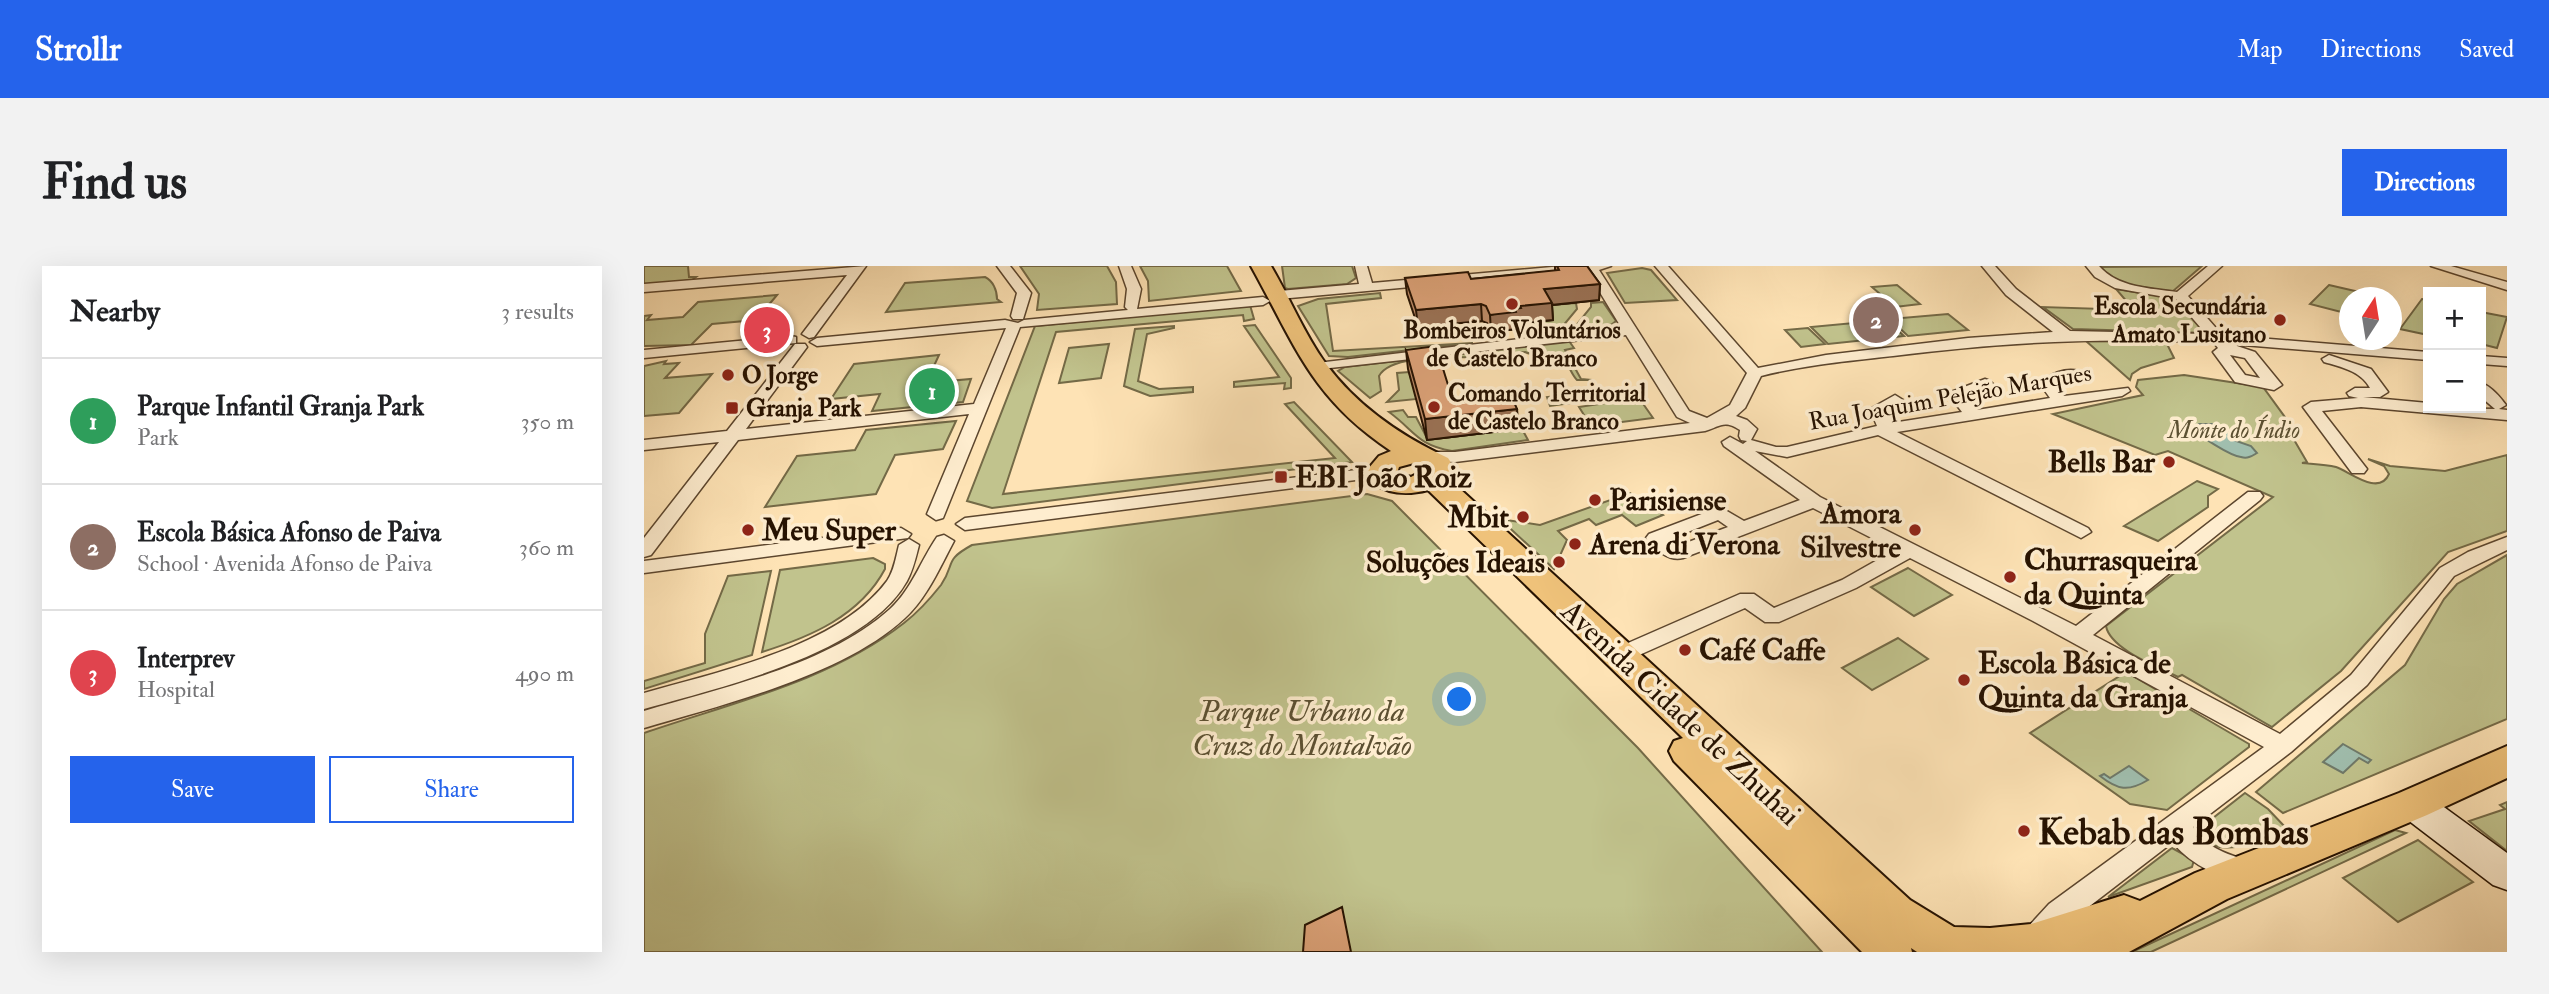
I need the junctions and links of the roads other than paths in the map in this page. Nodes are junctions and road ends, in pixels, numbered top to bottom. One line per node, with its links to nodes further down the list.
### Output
1 (1003, 266): 20 (street)
2 (1125, 266): 19 (street)
3 (1246, 266): 18 (main road, Avenida Cidade de Zhuhai)
4 (1261, 266): 18 (main road, Avenida Cidade de Zhuhai)
5 (1361, 266): 16 (street)
6 (1595, 266): 13 (street); 21 (street)
7 (1661, 266): 32 (street)
8 (1989, 266): 22 (street)
9 (2092, 266): 17 (street)
10 (2216, 266): 17 (street)
11 (2437, 266): 14 (street)
12 (859, 268): 15 (street); 23 (street)
13 (1501, 271): 16 (street)
14 (2507, 286)
15 (644, 288)
16 (1367, 288): 18 (street)
17 (2180, 296): 24 (street)
18 (1267, 297): 19 (street); 20 (street); 31 (main road, Avenida Cidade de Zhuhai); 53 (main road, Avenida Cidade de Zhuhai)
19 (1132, 307): 20 (street)
20 (1016, 321): 23 (street); 41 (street)
21 (1629, 330): 31 (street); 44 (street)
22 (2066, 335): 24 (street); 32 (street)
23 (804, 341): 25 (street); 28 (street); 49 (street)
24 (2225, 344): 26 (street)
25 (644, 353)
26 (2324, 353): 27 (street); 35 (street); 35 (street)
27 (2423, 360)
28 (644, 361)
29 (2486, 361): 30 (street)
30 (2505, 363)
31 (1317, 367): 53 (main road, Avenida Cidade de Zhuhai)
32 (1755, 373): 42 (street)
33 (2074, 374): 39 (street)
34 (1985, 384): 45 (street)
35 (2350, 389): 43 (street); 54 (street)
36 (2122, 391): 39 (street, Rua Joaquim Pelejão Marques)
37 (2486, 393): 43 (street)
38 (1895, 400): 48 (street)
39 (2060, 401): 45 (street, Rua Joaquim Pelejão Marques)
40 (2486, 404): 43 (street)
41 (981, 408): 49 (street); 57 (street)
42 (1737, 408): 46 (street); 51 (street)
43 (2504, 411)
44 (1681, 412): 46 (street); 47 (street)
45 (1972, 414): 48 (street, Rua Joaquim Pelejão Marques)
46 (1712, 425): 47 (street); 51 (street); 53 (street)
47 (1672, 429): 53 (street)
48 (1883, 430): 52 (street, Rua Joaquim Pelejão Marques); 60 (street)
49 (730, 436): 50 (street); 65 (street)
50 (644, 446)
51 (1750, 446): 52 (street, Rua Joaquim Pelejão Marques); 52 (street, Rua Joaquim Pelejão Marques); 56 (street)
52 (1787, 452)
53 (1413, 469): 58 (street); 68 (main road, Avenida Cidade de Zhuhai); 79 (main road, Avenida Cidade de Zhuhai)
54 (2358, 469)
55 (2254, 496): 67 (street)
56 (1814, 501): 59 (street); 64 (street)
57 (936, 514): 58 (street); 61 (street)
58 (965, 524): 62 (street)
59 (1744, 530)
60 (2081, 532)
61 (905, 539): 62 (street); 66 (street); 69 (street)
62 (944, 541): 70 (street)
63 (2507, 543): 71 (street)
64 (1909, 550): 67 (street); 68 (street)
65 (644, 551)
66 (644, 567)
67 (2078, 636): 71 (street)
68 (1620, 655): 78 (main road, Avenida Cidade de Zhuhai)
69 (644, 701)
70 (644, 720)
71 (2282, 746): 74 (street)
72 (2507, 761): 73 (main road)
73 (2413, 804): 75 (main road); 76 (main road)
74 (2169, 830): 75 (street); 77 (street)
75 (2218, 870): 77 (main road); 80 (main road)
76 (2507, 874)
77 (2031, 944): 78 (main road)
78 (1939, 948)
79 (1889, 952)
80 (2086, 952)

